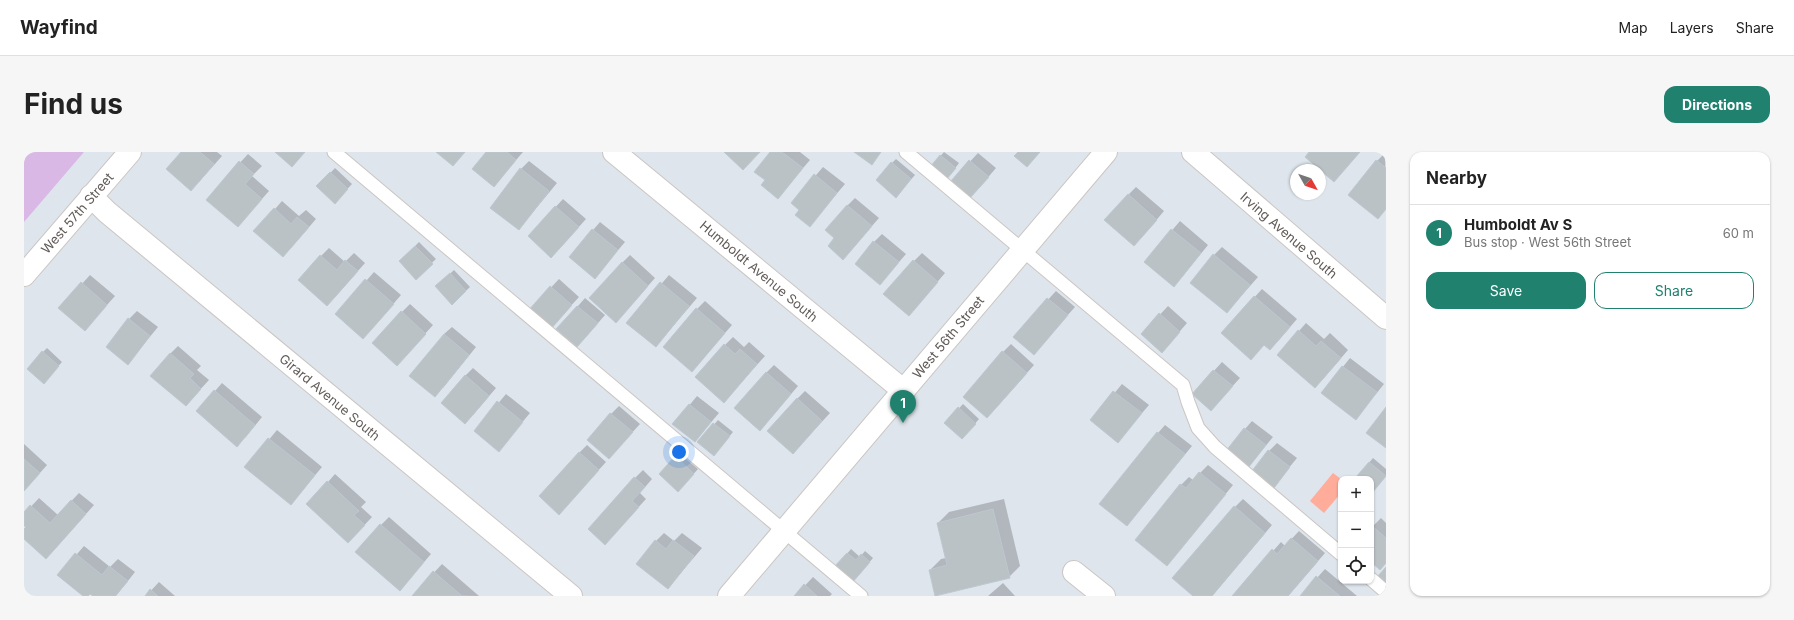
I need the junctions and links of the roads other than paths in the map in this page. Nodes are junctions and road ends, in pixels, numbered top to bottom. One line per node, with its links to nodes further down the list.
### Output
1 (130, 152): 7 (street, West 57th Street)
2 (334, 152): 12 (lane)
3 (614, 152): 11 (street, Humboldt Avenue South)
4 (906, 152): 8 (lane)
5 (1106, 152): 8 (street, West 56th Street)
6 (1192, 152): 10 (street, Irving Avenue South)
7 (91, 196): 9 (street, West 57th Street); 17 (street, Girard Avenue South)
8 (1022, 249): 11 (street, West 56th Street); 13 (lane)
9 (24, 275)
10 (1386, 318)
11 (904, 391): 12 (street, West 56th Street)
12 (784, 531): 18 (street, West 56th Street); 19 (lane)
13 (1338, 551)
14 (1074, 572): 20 (street)
15 (1374, 582): 16 (lane)
16 (1386, 592)
17 (571, 596)
18 (729, 596)
19 (861, 596)
20 (1104, 596)

